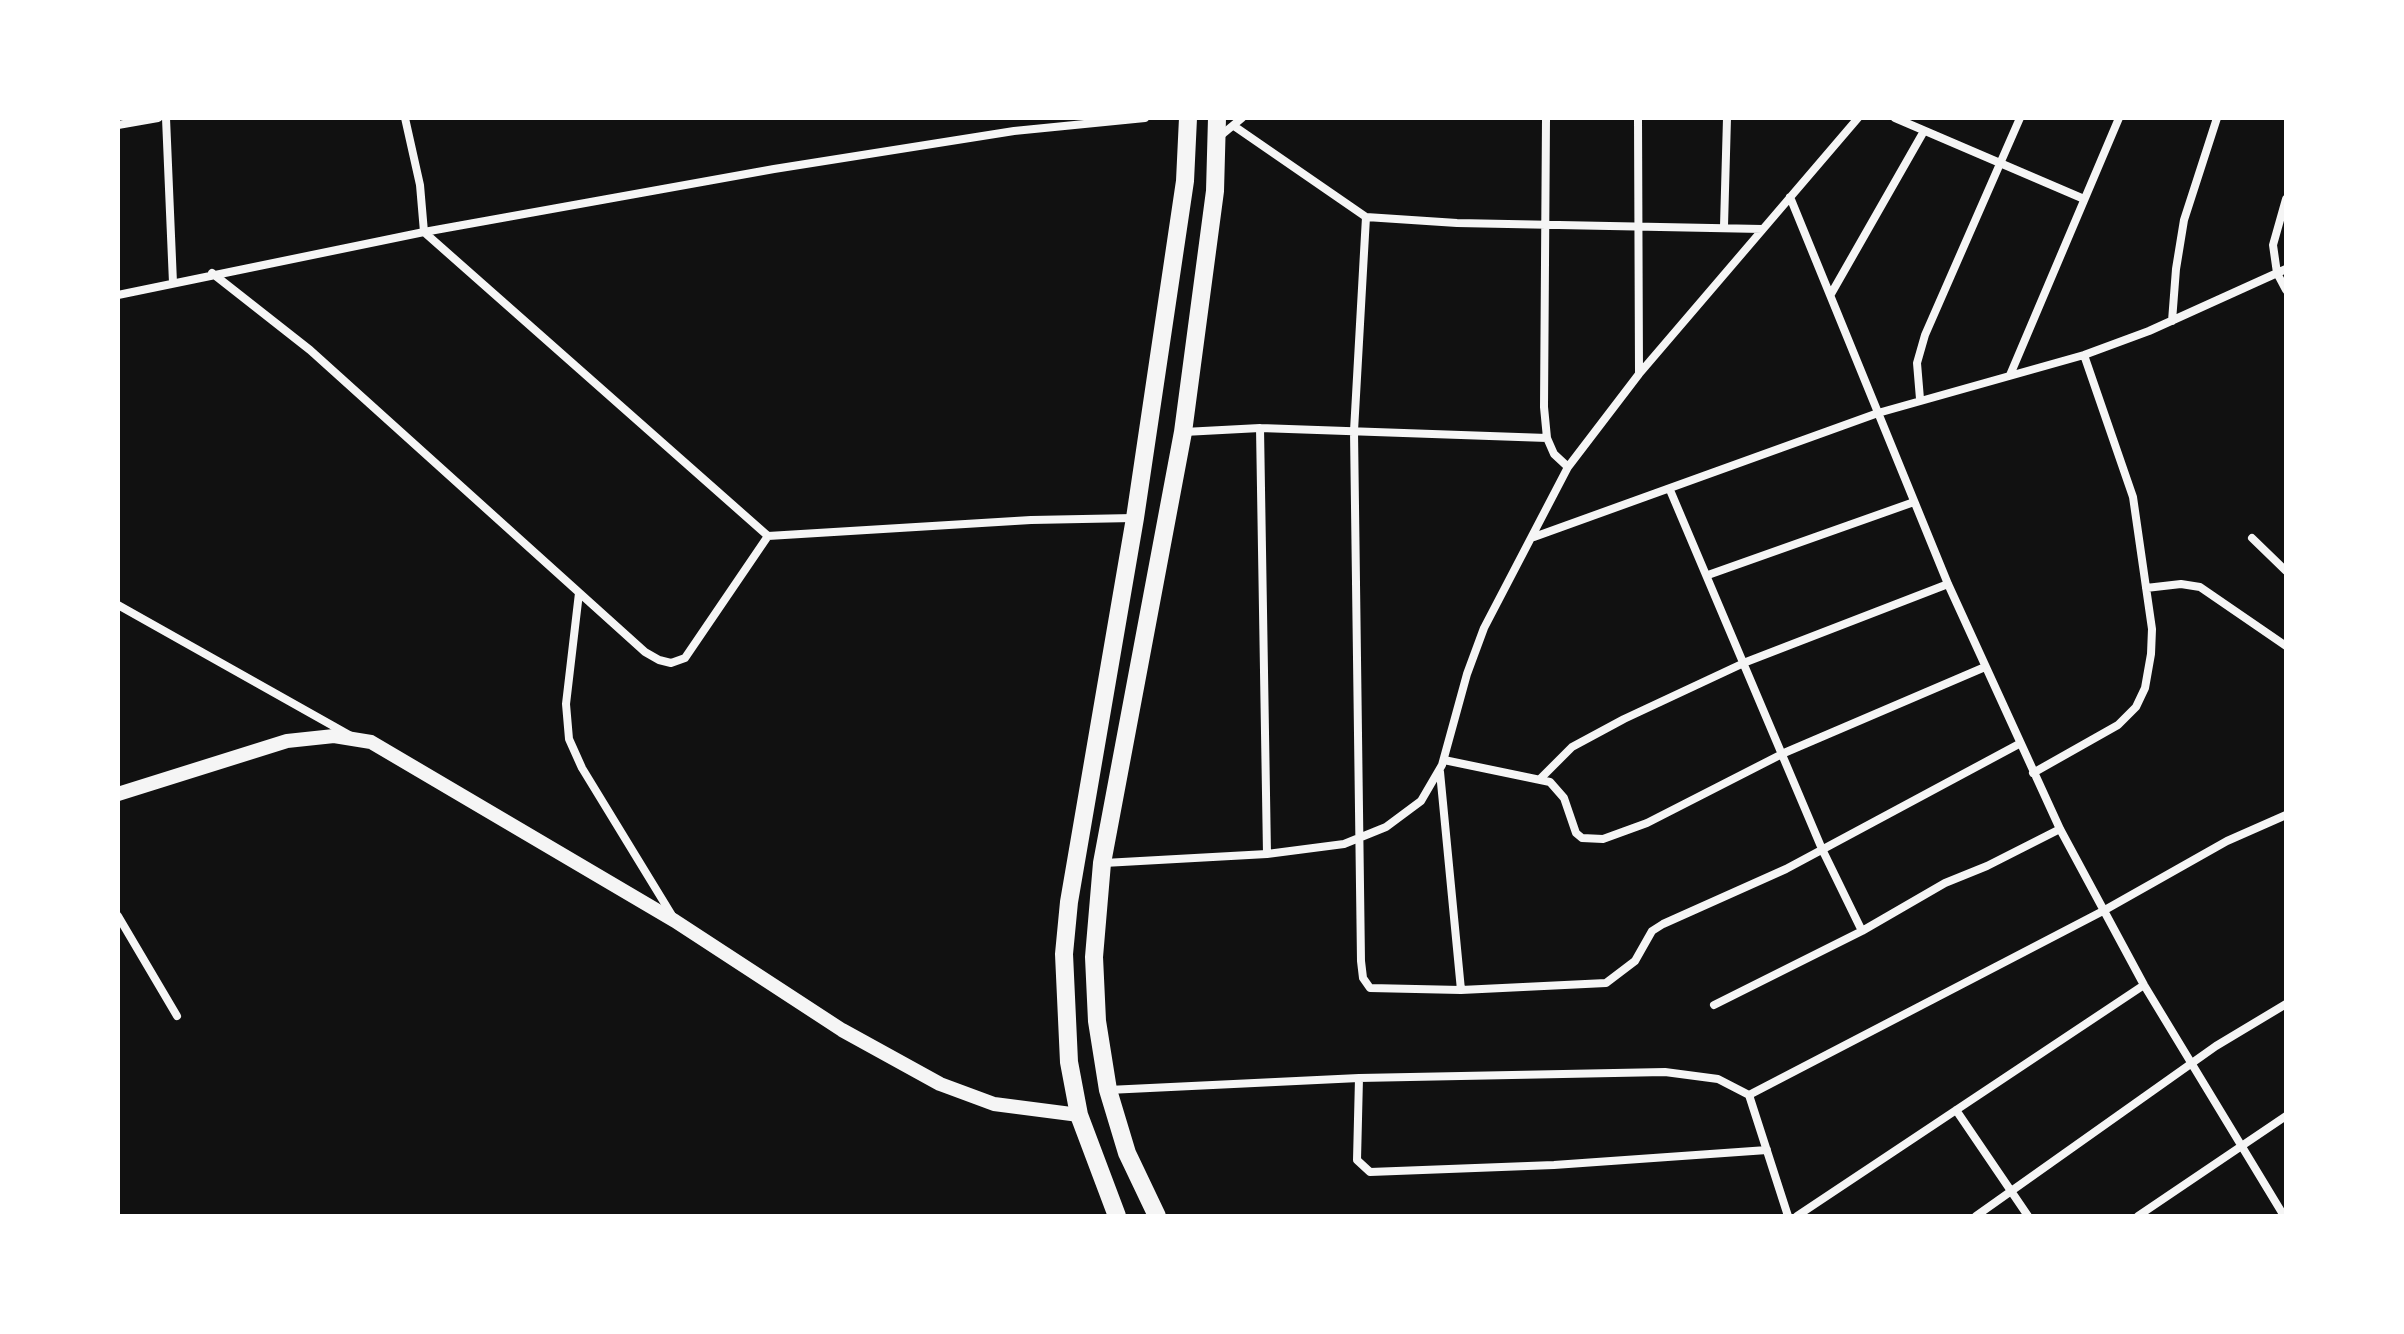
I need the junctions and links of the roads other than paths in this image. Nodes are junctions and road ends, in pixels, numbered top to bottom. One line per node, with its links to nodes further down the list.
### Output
1 (158, 118): 16 (street)
2 (166, 118): 30 (street)
3 (405, 118): 27 (street)
4 (1145, 118): 27 (street)
5 (1188, 118): 47 (main road)
6 (1242, 118): 15 (street)
7 (1546, 118): 23 (street)
8 (1638, 118): 24 (street)
9 (1727, 118): 25 (street)
10 (1858, 118): 19 (street)
11 (1895, 118): 17 (street)
12 (2020, 118): 18 (street)
13 (2119, 118): 20 (street)
14 (2217, 118): 34 (street)
15 (1226, 122): 22 (street); 42 (main road)
16 (118, 125)
17 (1924, 131): 18 (street); 32 (street)
18 (2000, 166): 20 (street); 38 (street)
19 (1790, 197): 26 (street); 32 (street)
20 (2084, 199): 37 (street)
21 (2286, 199): 28 (street)
22 (1366, 217): 23 (street); 41 (street)
23 (1546, 223): 24 (street); 43 (street)
24 (1636, 224): 25 (street); 36 (street)
25 (1724, 226): 26 (street)
26 (1762, 229): 36 (street)
27 (424, 232): 29 (street); 48 (street)
28 (2282, 271): 31 (street); 34 (street)
29 (212, 273): 30 (street); 55 (street)
30 (173, 283): 33 (street)
31 (2286, 290)
32 (1831, 294): 39 (street)
33 (118, 295)
34 (2172, 321): 35 (street)
35 (2084, 355): 37 (street); 54 (street)
36 (1639, 374): 44 (street)
37 (2010, 375): 38 (street)
38 (1920, 399): 39 (street)
39 (1878, 413): 45 (street); 46 (street)
40 (1260, 428): 41 (street); 42 (street); 72 (street)
41 (1354, 431): 43 (street); 70 (street)
42 (1183, 432): 73 (main road)
43 (1547, 438): 44 (street)
44 (1568, 467): 49 (street)
45 (1670, 490): 49 (street); 52 (street)
46 (1914, 502): 52 (street); 53 (street)
47 (1135, 518): 48 (street); 88 (main road)
48 (768, 536): 55 (street)
49 (1534, 537): 63 (street)
50 (2252, 538): 51 (street)
51 (2286, 571)
52 (1708, 575): 58 (street)
53 (1948, 584): 58 (street); 59 (street)
54 (2146, 588): 57 (street); 65 (street)
55 (579, 593): 76 (street)
56 (118, 605): 60 (street)
57 (2286, 646)
58 (1746, 662): 62 (street); 66 (street)
59 (1985, 667): 61 (street); 62 (street)
60 (353, 737): 67 (street); 76 (street)
61 (2019, 744): 65 (street); 71 (street)
62 (1784, 753): 66 (street); 71 (street)
63 (1444, 760): 64 (street); 66 (street)
64 (1440, 770): 70 (street); 79 (street)
65 (2033, 773): 69 (street)
66 (1540, 779)
67 (118, 794)
68 (2286, 815): 74 (street)
69 (2060, 829): 74 (street); 77 (street)
70 (1361, 840): 72 (street); 79 (street)
71 (1822, 849): 77 (street); 79 (street)
72 (1267, 854): 73 (street)
73 (1102, 863): 85 (main road)
74 (2103, 911): 78 (street); 86 (street)
75 (118, 916): 82 (street)
76 (675, 921): 88 (street)
77 (1862, 931): 81 (street)
78 (2144, 985): 83 (street); 87 (street)
79 (1461, 990)
80 (2286, 1004): 83 (street)
81 (1714, 1005)
82 (177, 1016)
83 (2192, 1065): 90 (street); 92 (street)
84 (1359, 1078): 85 (street); 86 (street); 91 (street)
85 (1108, 1090): 94 (main road)
86 (1749, 1095): 91 (street)
87 (1956, 1110): 92 (street); 96 (street)
88 (1079, 1115): 93 (main road)
89 (2286, 1116): 90 (street)
90 (2243, 1146): 99 (street); 100 (street)
91 (1767, 1150): 95 (street)
92 (2011, 1193): 97 (street); 98 (street)
93 (1117, 1216)
94 (1157, 1216)
95 (1788, 1216)
96 (1797, 1216)
97 (1976, 1216)
98 (2028, 1216)
99 (2138, 1216)
100 (2284, 1216)

